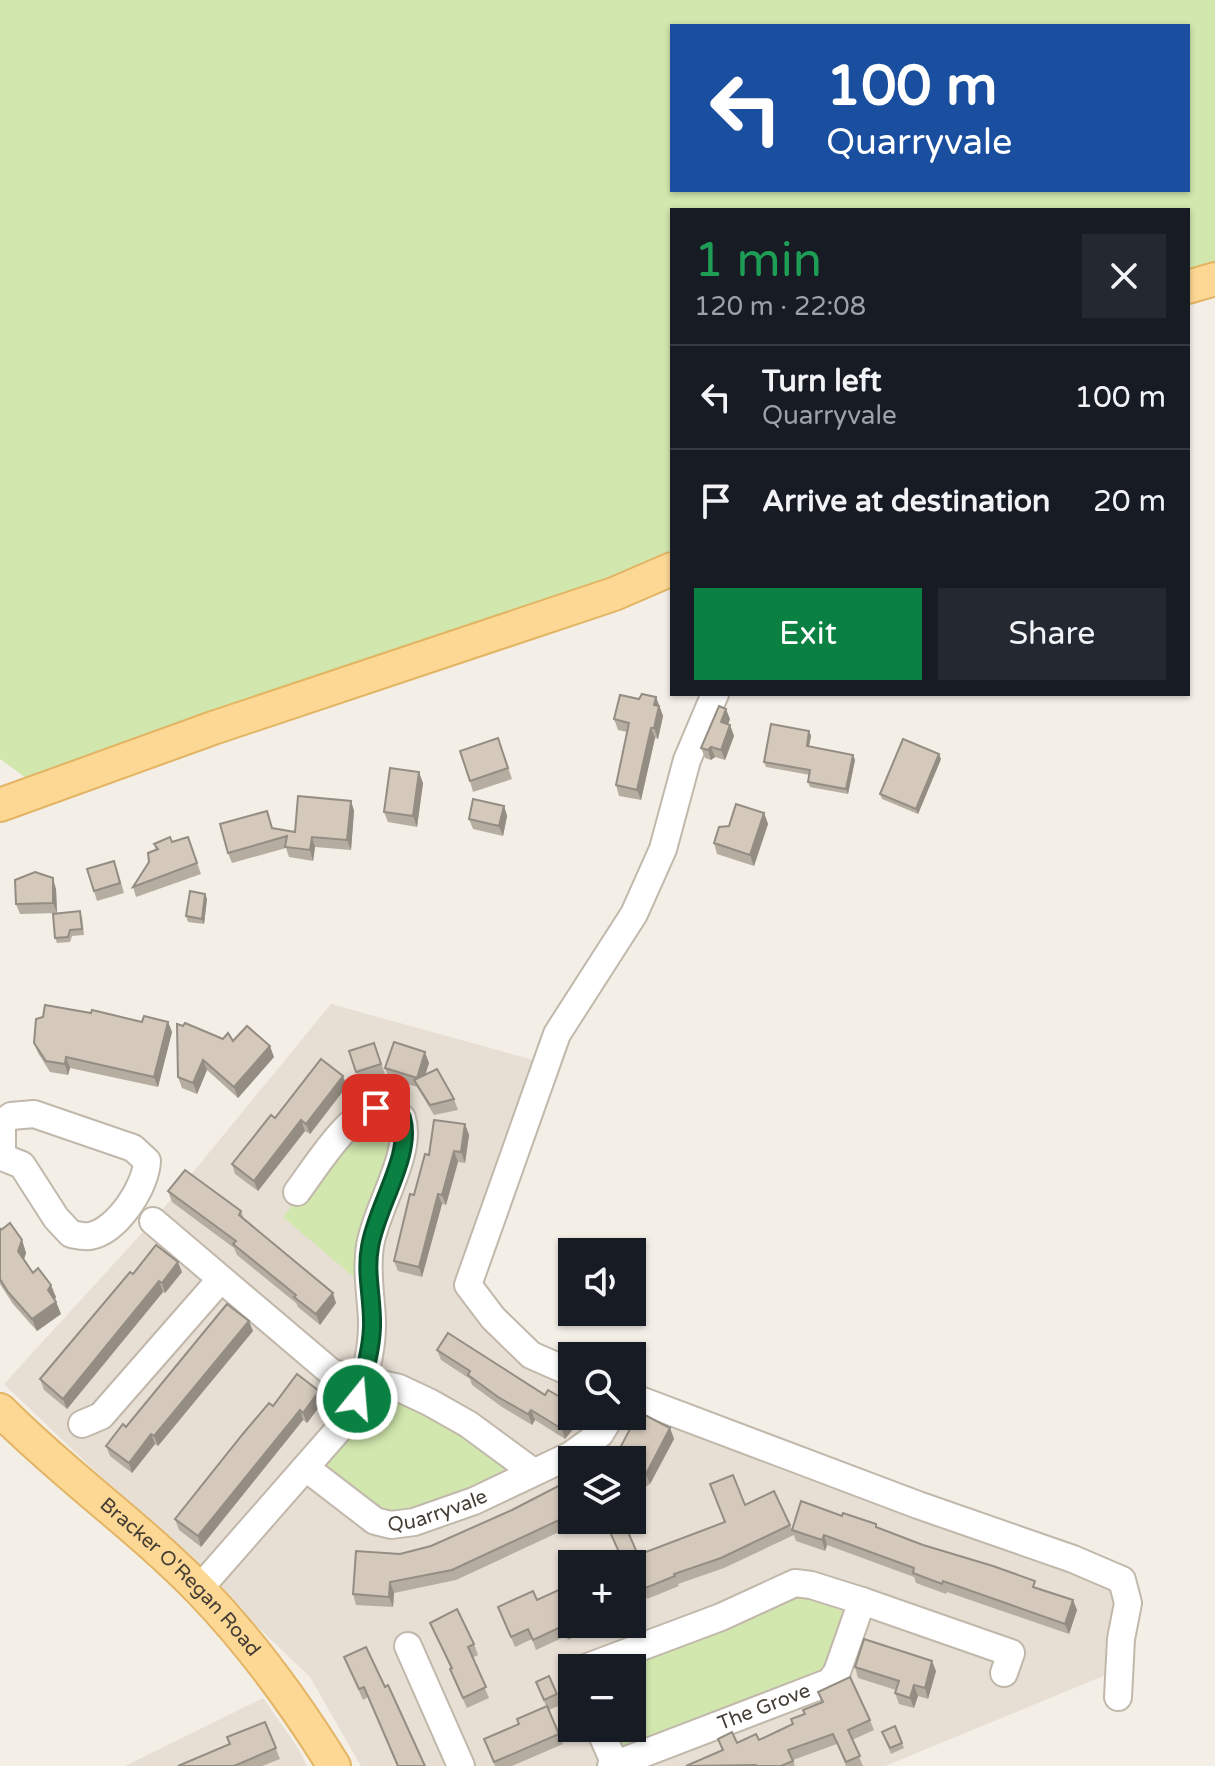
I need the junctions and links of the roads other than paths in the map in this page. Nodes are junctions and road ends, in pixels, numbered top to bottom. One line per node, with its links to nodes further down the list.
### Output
1 (1215, 279): 2 (main road)
2 (1190, 286)
3 (670, 570): 5 (main road)
4 (714, 696): 10 (street)
5 (0, 805)
6 (1, 1157): 6 (street)
7 (297, 1192): 11 (street)
8 (153, 1221): 9 (street)
9 (220, 1280): 11 (street); 14 (street)
10 (558, 1367)
11 (363, 1379): 16 (street); 17 (street)
12 (646, 1402): 23 (street)
13 (0, 1410): 18 (main road, Bracker O'Regan Road)
14 (82, 1424)
15 (602, 1430): 17 (street, Quarryvale)
16 (306, 1468): 17 (street, Quarryvale); 18 (street)
17 (532, 1471)
18 (199, 1589): 26 (main road, Bracker O'Regan Road)
19 (862, 1601): 21 (street); 22 (street); 25 (street, The Grove)
20 (408, 1646): 27 (street)
21 (622, 1654)
22 (1004, 1673)
23 (1118, 1697)
24 (604, 1742): 25 (street, The Grove)
25 (613, 1765)
26 (334, 1766)
27 (461, 1766)

